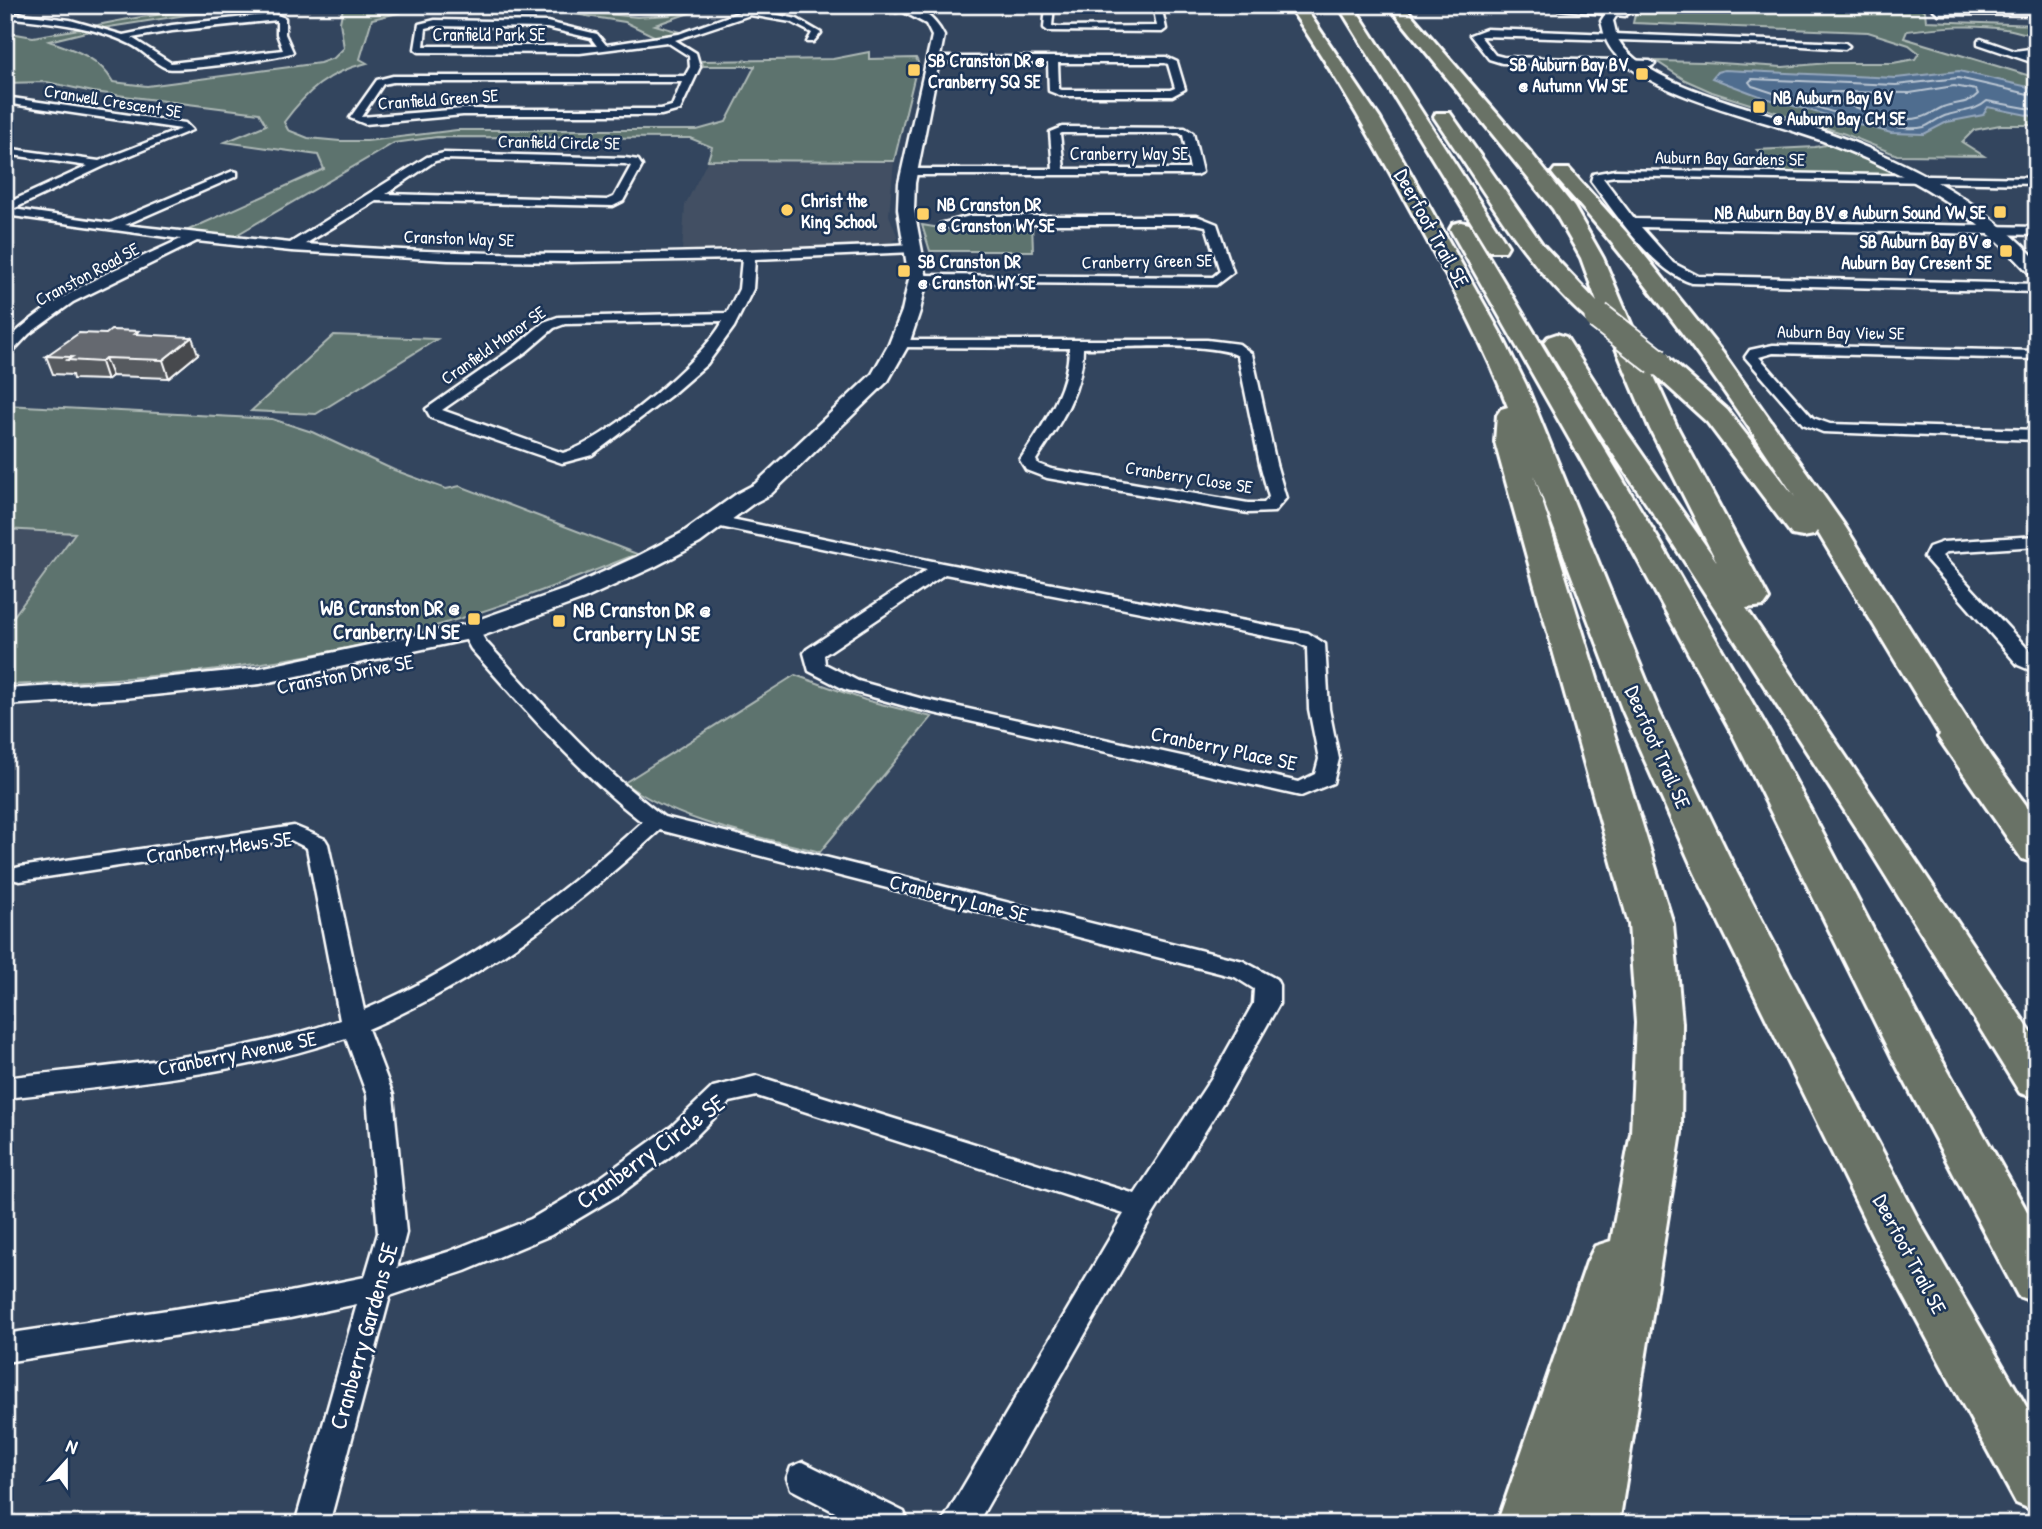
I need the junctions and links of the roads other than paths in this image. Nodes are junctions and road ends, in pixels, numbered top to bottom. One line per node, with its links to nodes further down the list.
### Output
1 (13, 5): 19 (street)
2 (27, 5): 19 (street)
3 (768, 5): 21 (street, Cranfield Park SE)
4 (781, 5): 21 (street, Cranfield Park SE)
5 (879, 5): 17 (street)
6 (938, 5): 17 (street)
7 (1050, 5): 8 (street)
8 (1157, 5)
9 (1281, 5): 28 (highway)
10 (1295, 5): 28 (highway, Deerfoot Trail SE)
11 (1320, 5): 91 (highway)
12 (1345, 5): 83 (highway, Deerfoot Trail SE)
13 (1360, 5): 40 (highway)
14 (1395, 5): 22 (highway)
15 (1522, 5): 18 (street)
16 (1932, 5): 20 (street)
17 (900, 8): 34 (street)
18 (1621, 9): 23 (street)
19 (5, 11): 24 (street)
20 (2037, 12)
21 (754, 13): 25 (street); 27 (street, Cranfield Park SE)
22 (1421, 35): 81 (highway); 83 (highway)
23 (1616, 35): 26 (street); 38 (street); 38 (street)
24 (124, 37): 24 (street)
25 (810, 40)
26 (1749, 40): 30 (street); 32 (street)
27 (670, 41): 31 (street, Cranfield Park SE); 39 (street)
28 (1322, 41): 72 (highway, Deerfoot Trail SE)
29 (1981, 42): 35 (street)
30 (1845, 46)
31 (603, 48): 31 (street, Cranfield Park SE)
32 (1755, 50)
33 (2037, 51): 35 (street)
34 (933, 52): 36 (street); 46 (street, Cranston Drive SE)
35 (2014, 54): 37 (street)
36 (1053, 60): 36 (street)
37 (2037, 61)
38 (1643, 64): 48 (street); 49 (street)
39 (688, 79): 39 (street, Cranfield Green SE)
40 (1415, 80)
41 (5, 100): 44 (street, Cranwell Crescent SE)
42 (1431, 101): 81 (highway, bridge)
43 (5, 151): 44 (street)
44 (100, 164): 52 (street, Cranwell Crescent SE)
45 (1059, 171): 45 (street, Cranberry Way SE); 46 (street, Cranberry Way SE)
46 (909, 172): 61 (street, Cranston Drive SE)
47 (233, 174): 55 (street)
48 (1921, 179): 49 (street); 53 (street, Auburn Bay Gardens SE); 56 (street)
49 (1939, 179): 50 (street); 57 (street)
50 (2037, 181)
51 (374, 197): 51 (street, Cranfield Circle SE); 60 (street, Cranfield Circle SE)
52 (5, 209): 55 (street, Cranston Way SE)
53 (1632, 223): 56 (street); 66 (street)
54 (946, 224): 65 (street, Cranberry Green SE)
55 (110, 227): 59 (street, Cranston Way SE)
56 (1998, 230): 57 (street); 64 (street)
57 (2017, 230): 58 (street); 62 (street)
58 (2037, 231)
59 (193, 238): 60 (street, Cranston Way SE); 70 (street, Cranston Road SE)
60 (290, 247): 63 (street, Cranston Way SE)
61 (914, 248): 63 (street, Cranston Way SE); 65 (street, Cranston Drive SE)
62 (2037, 250)
63 (750, 256): 67 (street, Cranfield Manor SE)
64 (2037, 271)
65 (918, 279): 68 (street, Cranston Drive SE)
66 (2037, 288)
67 (732, 317): 67 (street, Cranfield Manor SE)
68 (899, 344): 69 (street, Cranberry Close SE); 74 (street, Cranston Drive SE)
69 (1076, 346): 69 (street, Cranberry Close SE)
70 (5, 351)
71 (2037, 355): 73 (street, Auburn Bay View SE)
72 (1513, 385): 89 (highway); 95 (highway, Deerfoot Trail SE)
73 (2037, 435)
74 (727, 523): 76 (street, Cranberry Place SE); 77 (street, Cranston Drive SE)
75 (2037, 541): 78 (street)
76 (943, 568): 76 (street, Cranberry Place SE)
77 (474, 638): 79 (street, Cranston Drive SE); 80 (street, Cranston Drive SE); 82 (street, Cranberry Lane SE)
78 (2037, 667)
79 (5, 697)
80 (5, 714)
81 (1972, 757): 84 (highway)
82 (656, 822): 86 (street, Cranberry Avenue SE); 90 (street, Cranberry Lane SE)
83 (1886, 844): 87 (highway, Deerfoot Trail SE)
84 (2037, 850)
85 (20, 874): 86 (street, Cranberry Mews SE)
86 (354, 1025): 88 (street, Cranberry Avenue SE); 92 (street, Cranberry Gardens SE)
87 (2037, 1080)
88 (5, 1088)
89 (1656, 1133): 99 (highway); 100 (highway)
90 (1142, 1208): 92 (street, Cranberry Circle SE); 98 (street)
91 (2037, 1280)
92 (379, 1287): 93 (street, Cranberry Circle SE); 96 (street, Cranberry Gardens SE)
93 (5, 1348)
94 (803, 1478): 97 (street)
95 (2037, 1483)
96 (312, 1524)
97 (892, 1524)
98 (958, 1524)
99 (1528, 1524)
100 (1588, 1524)

